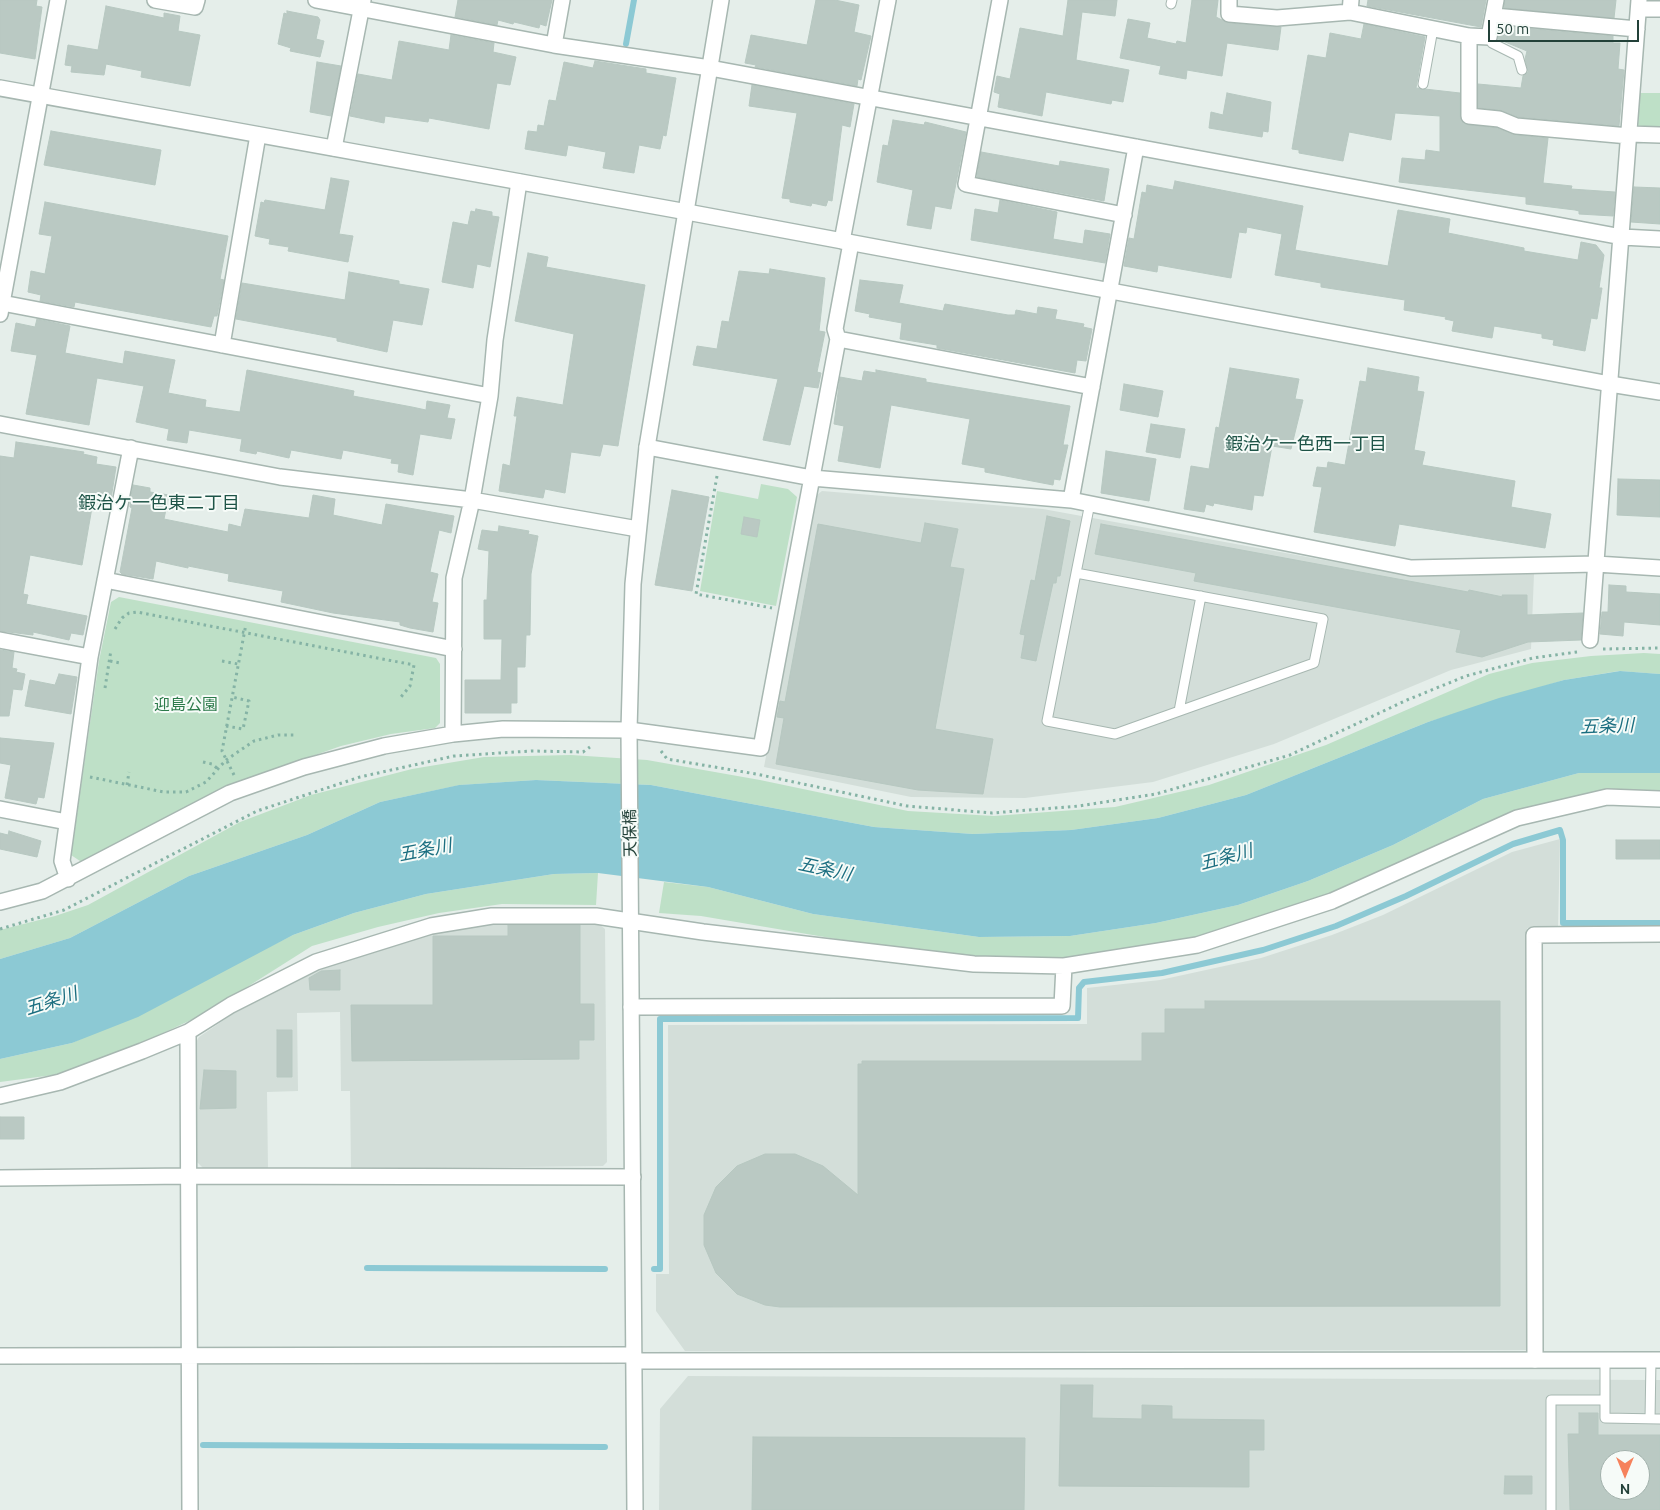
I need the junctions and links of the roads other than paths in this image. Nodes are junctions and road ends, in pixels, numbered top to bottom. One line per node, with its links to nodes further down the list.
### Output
1 (58, 0): 25 (street)
2 (155, 0): 3 (street)
3 (196, 0)
4 (316, 0): 11 (street)
5 (562, 0): 20 (street)
6 (720, 0): 21 (street, 天保橋)
7 (888, 0): 26 (street)
8 (1000, 0): 27 (street)
9 (1229, 0): 13 (street)
10 (1496, 0): 15 (street)
11 (361, 4): 20 (street); 32 (street)
12 (1639, 4): 14 (street); 17 (street)
13 (1350, 6): 16 (street)
14 (1660, 9)
15 (1494, 16): 17 (street); 19 (street)
16 (1433, 29): 18 (street); 23 (lane)
17 (1637, 29): 29 (street)
18 (1469, 36): 19 (street); 29 (street)
19 (1489, 38): 22 (lane)
20 (554, 45): 21 (street)
21 (710, 68): 26 (street); 34 (street, 天保橋)
22 (1522, 70)
23 (1423, 84)
24 (0, 88): 25 (street)
25 (40, 95): 28 (street); 36 (street)
26 (869, 98): 27 (street); 39 (street)
27 (978, 118): 31 (street); 35 (street)
28 (258, 135): 32 (street); 43 (street)
29 (1629, 135): 30 (street); 37 (street)
30 (1660, 135)
31 (1136, 147): 35 (street); 37 (street)
32 (334, 148): 33 (street)
33 (519, 182): 34 (street); 47 (street)
34 (687, 212): 39 (street); 49 (street, 天保橋)
35 (1124, 215): 40 (street)
36 (7, 237): 41 (street)
37 (1622, 237): 38 (street); 44 (street)
38 (1660, 240)
39 (846, 242): 40 (street); 42 (street)
40 (1110, 291): 44 (street); 45 (street)
41 (1, 308): 43 (street)
42 (838, 338): 45 (street); 51 (street)
43 (222, 345): 47 (street)
44 (1610, 384): 46 (street); 56 (street)
45 (1092, 387): 53 (street)
46 (1660, 392)
47 (490, 396): 52 (street)
48 (0, 424): 50 (street)
49 (647, 447): 51 (street); 55 (street, 天保橋)
50 (131, 448): 52 (street); 59 (street)
51 (812, 478): 53 (street); 66 (street)
52 (472, 500): 55 (street); 63 (street)
53 (1071, 500): 54 (street)
54 (1090, 503): 56 (street); 58 (lane)
55 (638, 530): 66 (street, 天保橋)
56 (1596, 564): 57 (street); 62 (street)
57 (1660, 568)
58 (1076, 573): 60 (lane); 65 (lane)
59 (105, 580): 63 (street); 64 (street)
60 (1201, 596): 65 (lane); 65 (lane)
61 (0, 640): 64 (street)
62 (1590, 647)
63 (454, 649): 67 (street)
64 (90, 657): 70 (street)
65 (1179, 711)
66 (629, 730): 67 (street); 73 (street, 天保橋)
67 (453, 734): 71 (street)
68 (1660, 799): 75 (street)
69 (0, 809): 70 (street)
70 (67, 822): 71 (street)
71 (68, 879): 72 (street)
72 (0, 902)
73 (631, 916): 75 (street); 76 (street, 天保橋); 77 (street)
74 (1660, 934): 85 (street)
75 (1064, 966): 76 (street)
76 (632, 1007): 80 (street, 天保橋)
77 (188, 1032): 78 (street); 79 (street)
78 (0, 1096)
79 (188, 1176): 80 (street); 81 (street); 82 (street)
80 (633, 1177): 84 (street, 天保橋)
81 (0, 1178)
82 (190, 1355): 83 (street); 84 (street); 90 (street)
83 (0, 1356)
84 (634, 1358): 85 (street); 91 (street, 天保橋)
85 (1536, 1360): 86 (street)
86 (1605, 1360): 87 (street); 88 (lane)
87 (1655, 1360): 89 (lane)
88 (1605, 1400): 89 (lane); 92 (lane)
89 (1655, 1419)
90 (190, 1510)
91 (635, 1510)
92 (1551, 1510)

